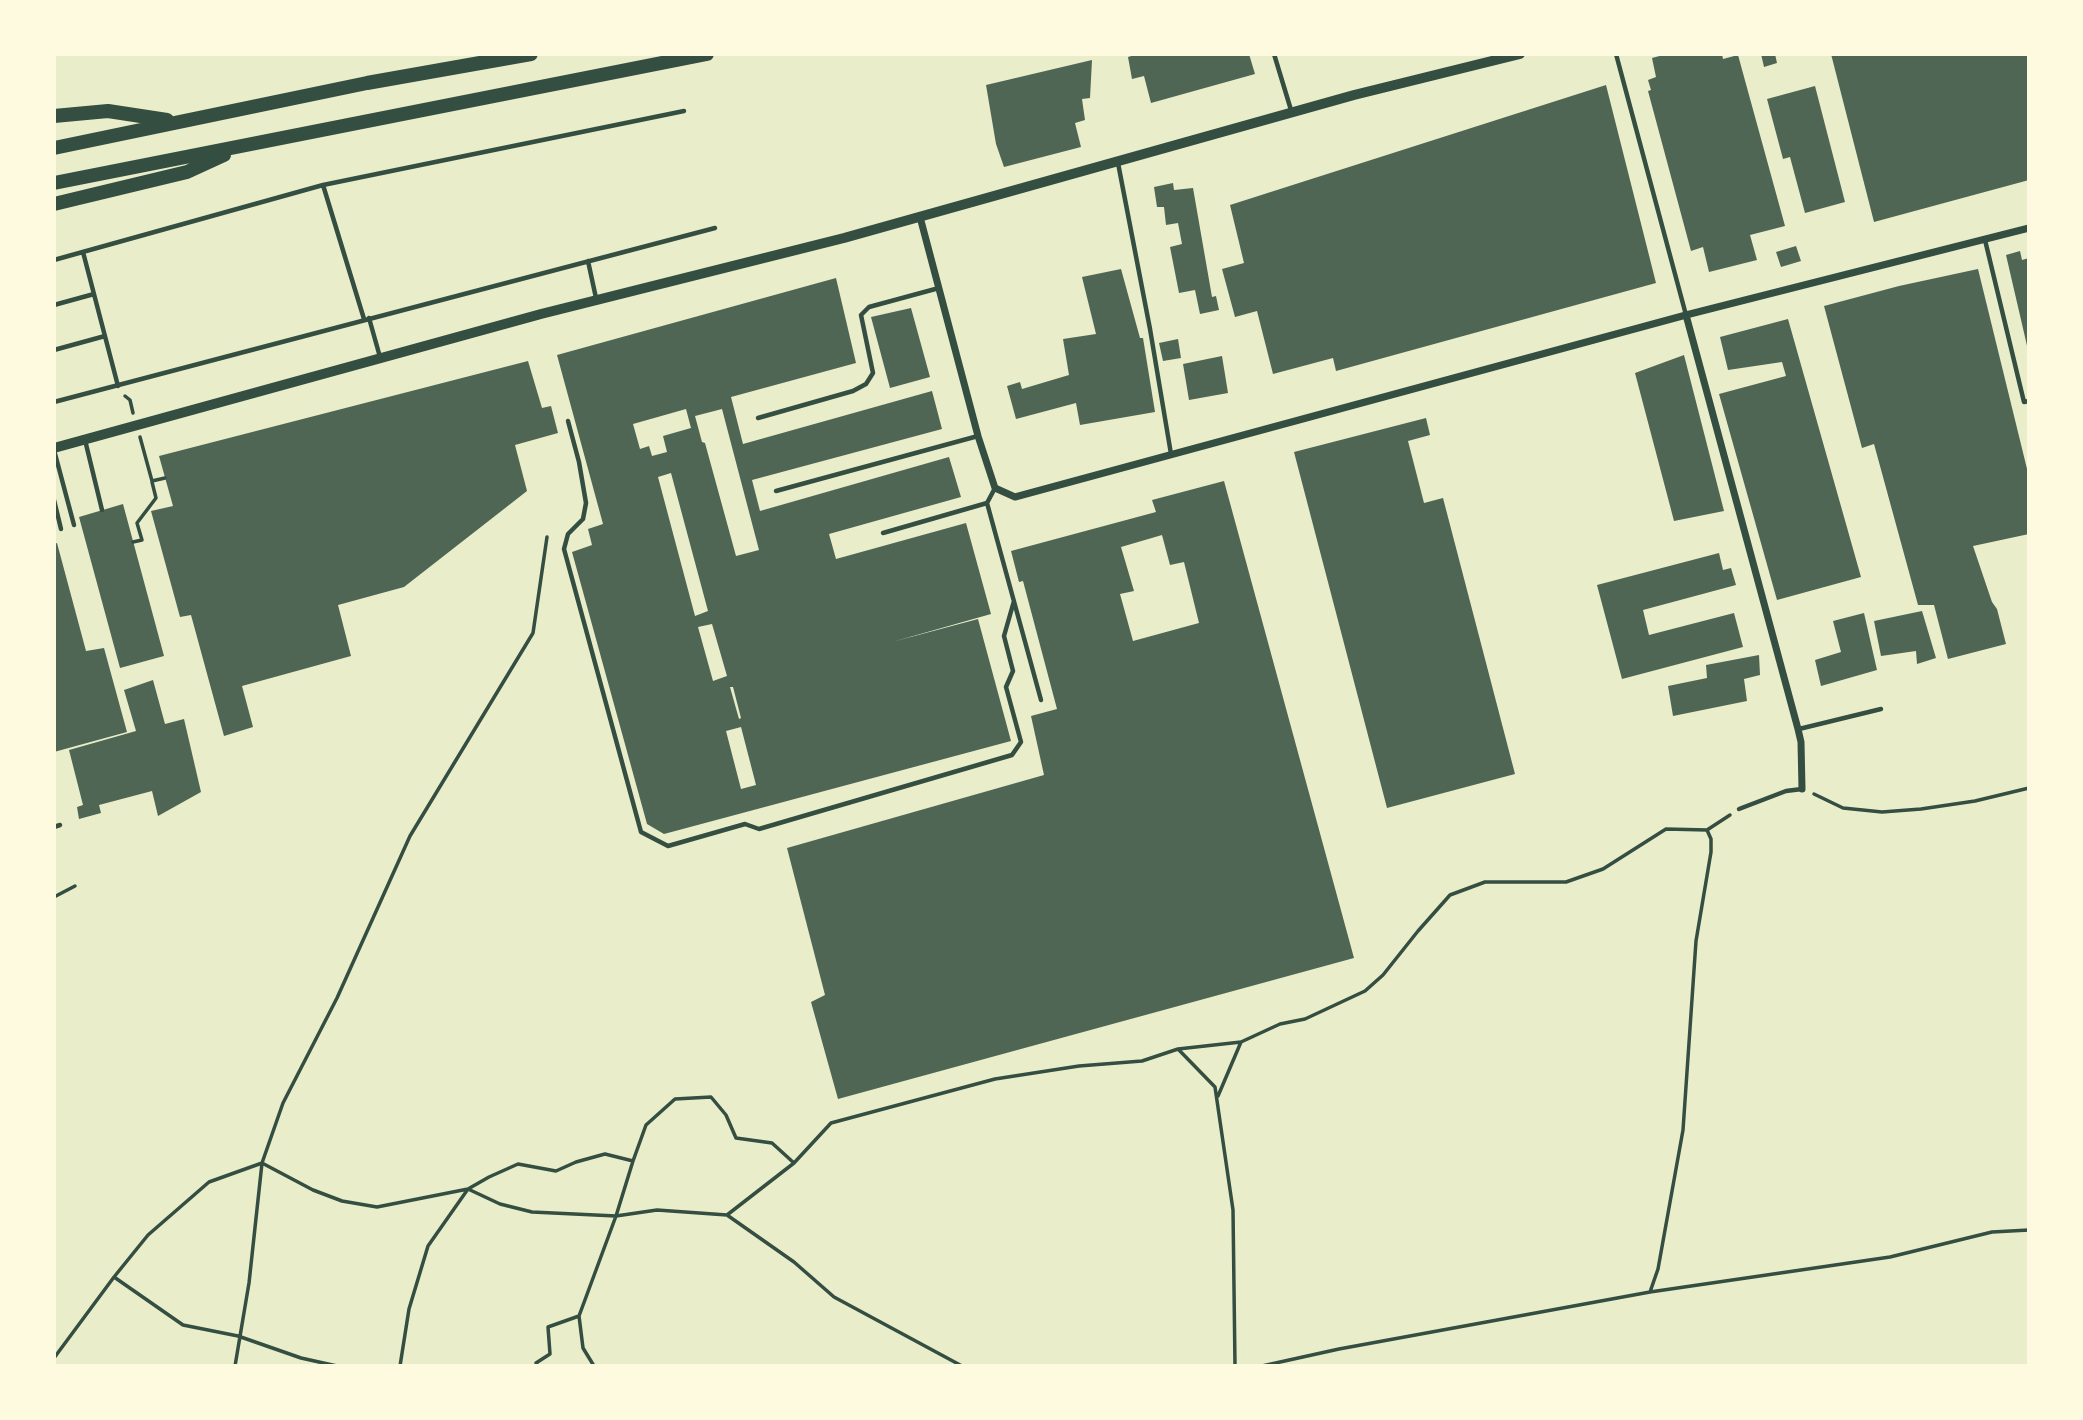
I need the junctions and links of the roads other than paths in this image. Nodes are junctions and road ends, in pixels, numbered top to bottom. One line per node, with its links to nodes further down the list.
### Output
1 (531, 54): 9 (highway)
2 (707, 54): 10 (highway)
3 (1274, 54): 7 (lane)
4 (1520, 54): 7 (street)
5 (1616, 54): 27 (lane)
6 (684, 111): 14 (lane)
7 (1292, 113): 12 (street)
8 (54, 116): 9 (highway)
9 (176, 121): 11 (highway)
10 (244, 145): 13 (highway); 15 (highway)
11 (54, 148)
12 (1118, 162): 16 (street); 40 (lane)
13 (54, 183)
14 (323, 185): 20 (lane); 28 (lane)
15 (54, 204)
16 (920, 217): 23 (street); 25 (street)
17 (715, 228): 22 (lane)
18 (2029, 228): 19 (street)
19 (1985, 240): 27 (street); 33 (lane)
20 (83, 252): 21 (lane); 24 (lane)
21 (54, 260)
22 (588, 261): 25 (lane); 28 (lane)
23 (940, 288): 35 (lane); 37 (street)
24 (94, 294): 26 (lane); 29 (lane)
25 (597, 300): 31 (street)
26 (54, 305)
27 (1686, 315): 40 (street); 52 (street)
28 (366, 319): 31 (lane); 32 (lane)
29 (105, 336): 30 (lane); 32 (lane)
30 (54, 350)
31 (380, 358): 38 (street)
32 (118, 386): 34 (lane)
33 (2029, 401)
34 (54, 402)
35 (758, 418)
36 (568, 421): 49 (lane)
37 (978, 436): 41 (street); 42 (lane)
38 (85, 439): 39 (street); 45 (lane)
39 (54, 449): 46 (lane)
40 (1171, 455): 41 (street)
41 (995, 488): 44 (lane)
42 (776, 491)
43 (54, 500): 47 (lane)
44 (987, 503): 48 (lane); 49 (lane)
45 (102, 510)
46 (75, 525)
47 (61, 529)
48 (883, 533)
49 (1014, 601): 50 (lane)
50 (1041, 700)
51 (1881, 709): 52 (lane)
52 (1798, 729): 53 (street)
53 (1802, 789): 54 (lane)
54 (1739, 809)

